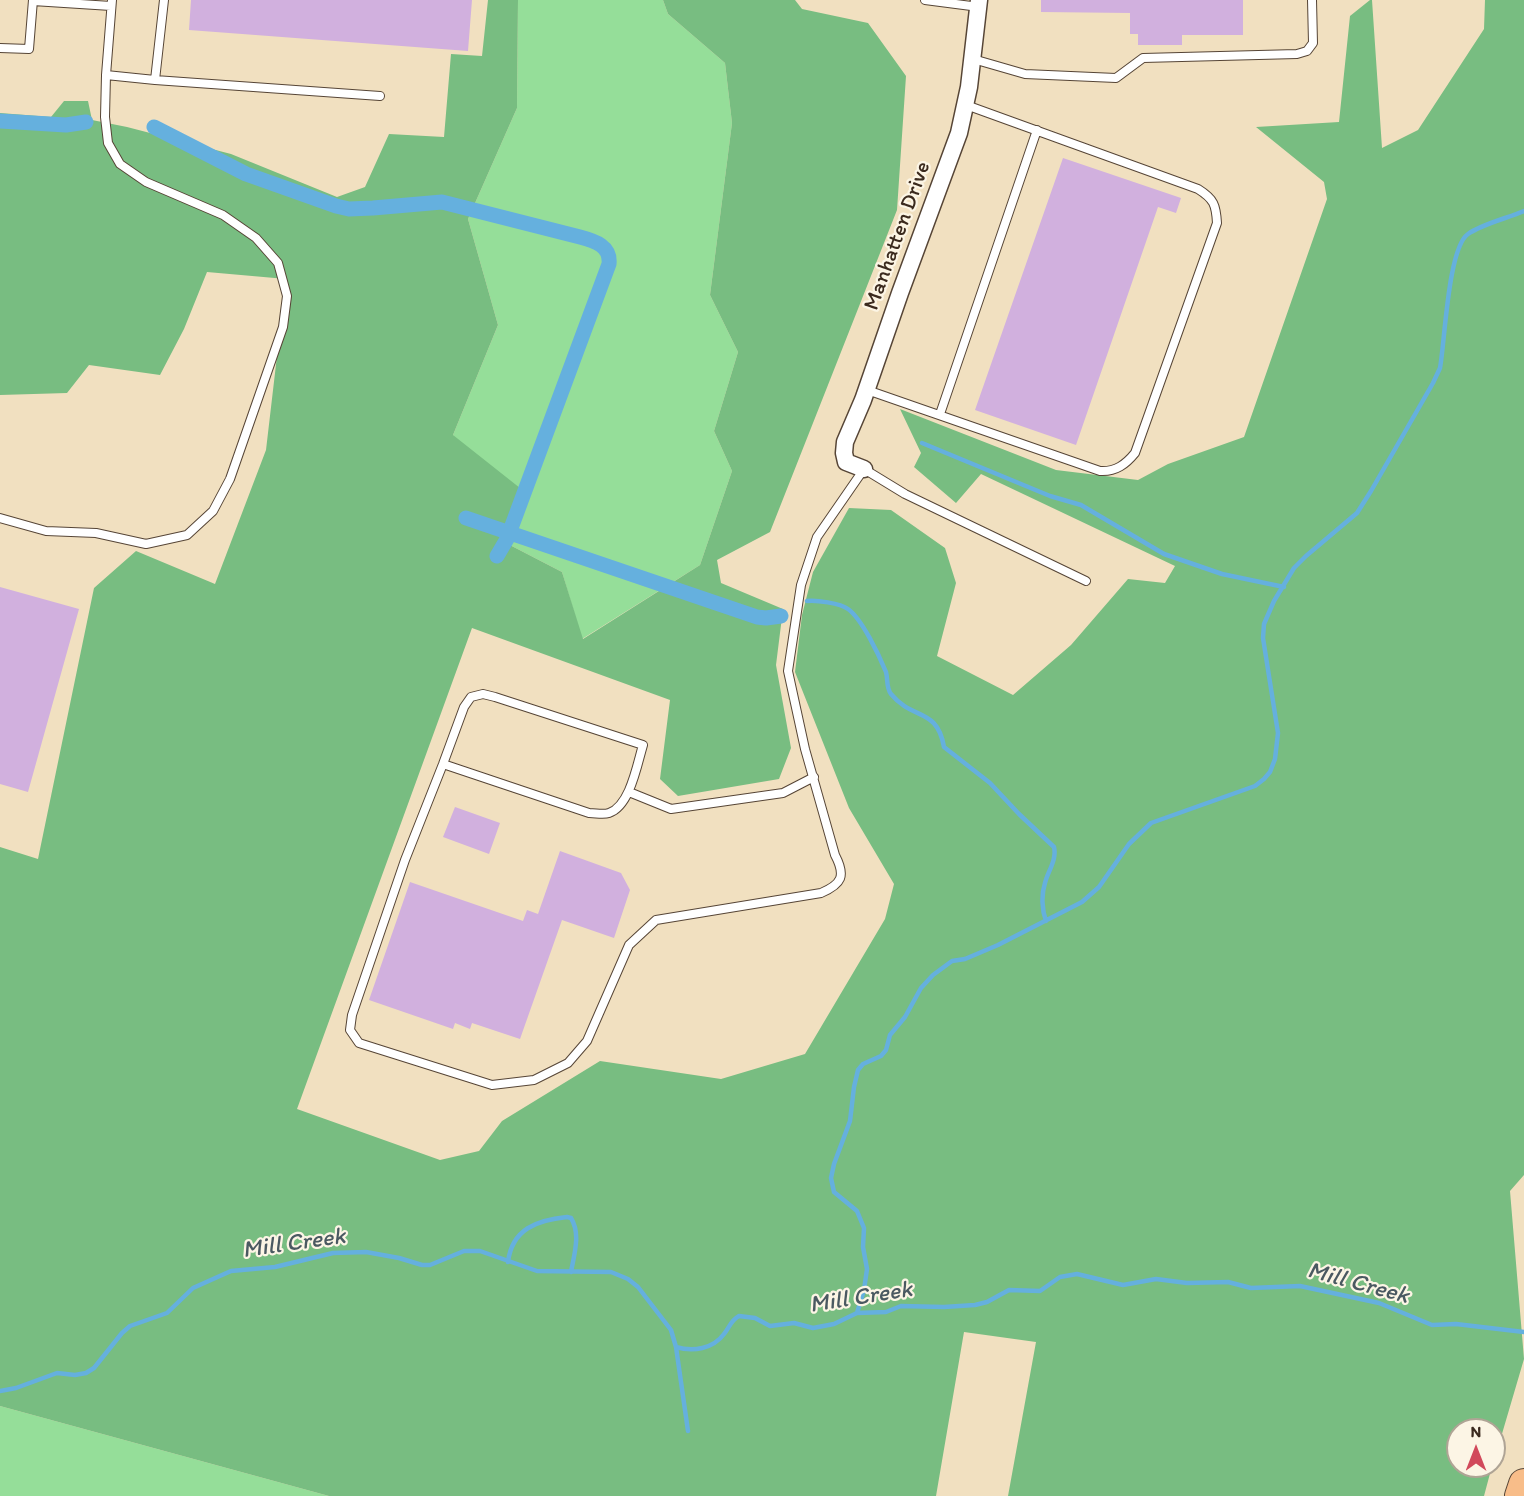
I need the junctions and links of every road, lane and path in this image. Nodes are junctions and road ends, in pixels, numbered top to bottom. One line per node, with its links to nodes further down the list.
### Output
1 (164, 0): 10 (lane)
2 (926, 0): 6 (lane)
3 (1312, 0): 8 (lane)
4 (33, 1): 5 (lane); 7 (lane)
5 (111, 3): 9 (lane)
6 (979, 4): 8 (street, Manhatten Drive)
7 (0, 48)
8 (973, 59): 12 (street, Manhatten Drive)
9 (106, 75): 10 (lane); 17 (lane)
10 (155, 80): 11 (lane)
11 (380, 96)
12 (966, 105): 13 (lane); 14 (street, Manhatten Drive)
13 (1037, 130): 15 (lane); 15 (lane)
14 (867, 390): 15 (lane); 16 (street, Manhatten Drive)
15 (940, 414)
16 (864, 469): 18 (lane); 20 (lane)
17 (0, 518)
18 (1086, 581)
19 (443, 764): 20 (lane); 21 (lane); 21 (lane)
20 (814, 777): 21 (lane)
21 (629, 792)
22 (1524, 1484): 23 (highway)
23 (1520, 1496)

